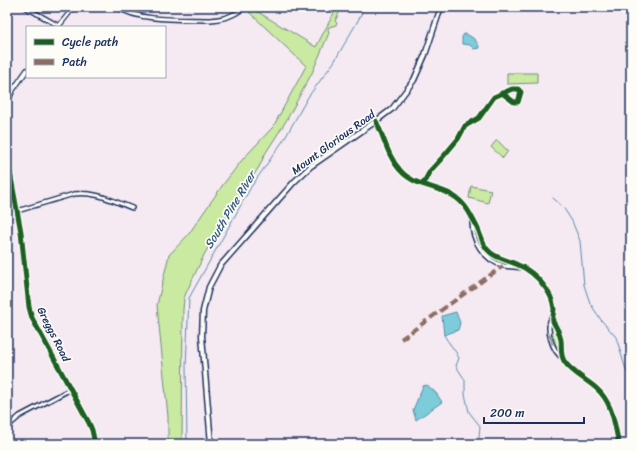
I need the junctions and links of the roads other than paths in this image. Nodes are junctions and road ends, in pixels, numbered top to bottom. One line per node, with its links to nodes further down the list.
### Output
1 (25, 7): 6 (street)
2 (74, 7): 6 (street)
3 (117, 7): 4 (street)
4 (245, 7)
5 (441, 7): 10 (main road, Mount Glorious Road)
6 (58, 26)
7 (26, 71): 9 (street)
8 (502, 93): 8 (street); 12 (street)
9 (7, 103)
10 (376, 122): 12 (street); 24 (main road, Mount Glorious Road)
11 (7, 156): 14 (street, Greggs Road)
12 (423, 184): 15 (street)
13 (132, 208): 14 (street)
14 (17, 211): 21 (street, Greggs Road)
15 (472, 219): 16 (street); 17 (street)
16 (494, 255): 17 (street); 18 (street)
17 (491, 260): 18 (street)
18 (524, 268): 19 (street)
19 (553, 315): 20 (street); 20 (street, one-way to 19)
20 (564, 360): 25 (street)
21 (71, 389): 22 (street); 23 (street, Greggs Road)
22 (7, 427)
23 (95, 444)
24 (211, 444)
25 (620, 444)

